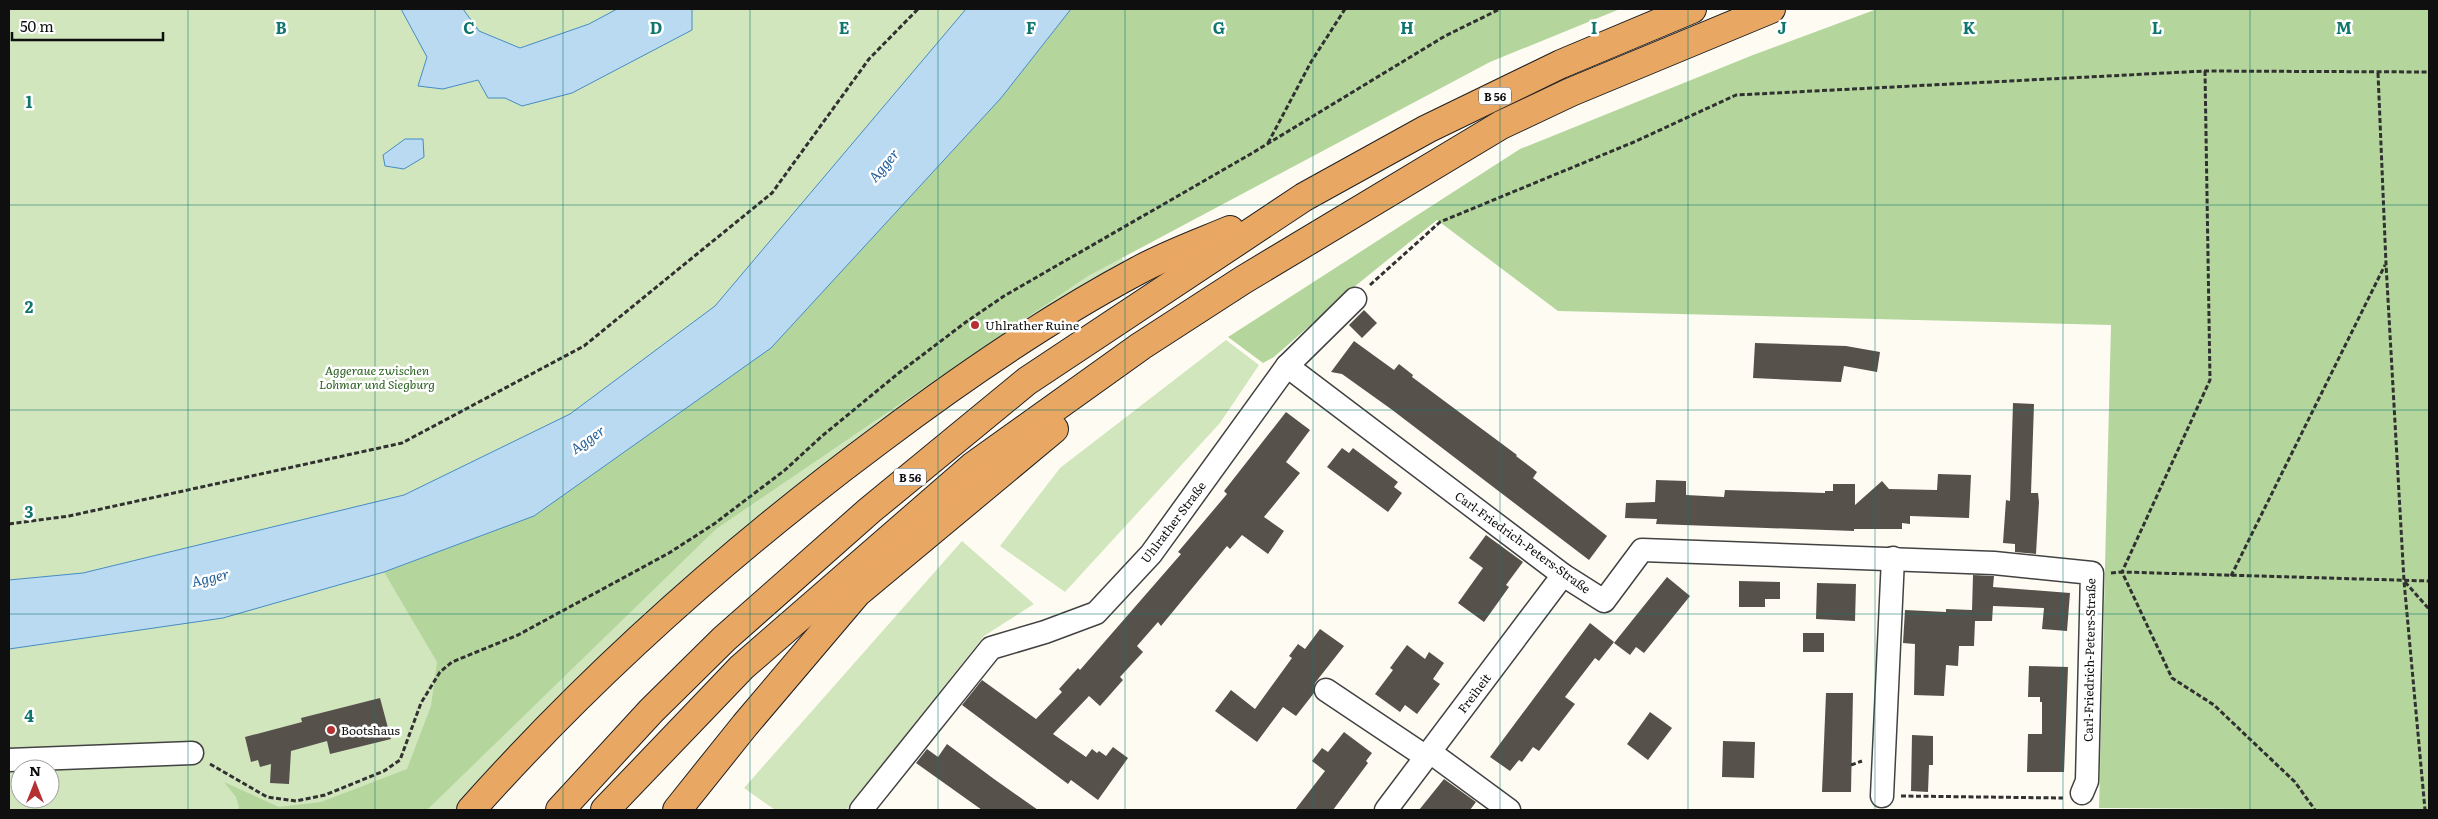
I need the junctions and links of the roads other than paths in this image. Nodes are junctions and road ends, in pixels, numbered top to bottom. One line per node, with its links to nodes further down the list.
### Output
1 (1692, 9): 3 (highway, B 56)
2 (1771, 9): 5 (highway, B 56)
3 (1304, 197): 15 (highway); 16 (highway, B 56)
4 (1355, 300): 6 (street, Uhlrather Straße)
5 (1141, 346): 17 (highway, B 56); 18 (highway)
6 (1287, 366): 8 (street, Carl-Friedrich-Peters-Straße); 19 (street, Uhlrather Straße)
7 (1893, 558): 8 (street, Carl-Friedrich-Peters-Straße); 13 (street, Carl-Friedrich-Peters-Straße); 14 (street)
8 (1563, 575): 11 (street, Freiheit)
9 (1326, 690): 11 (street)
10 (192, 753): 12 (street)
11 (1428, 755): 20 (street, Freiheit); 21 (street)
12 (9, 760)
13 (2082, 793)
14 (1882, 796)
15 (471, 810)
16 (560, 810)
17 (605, 810)
18 (677, 810)
19 (861, 810)
20 (1386, 810)
21 (1509, 810)

